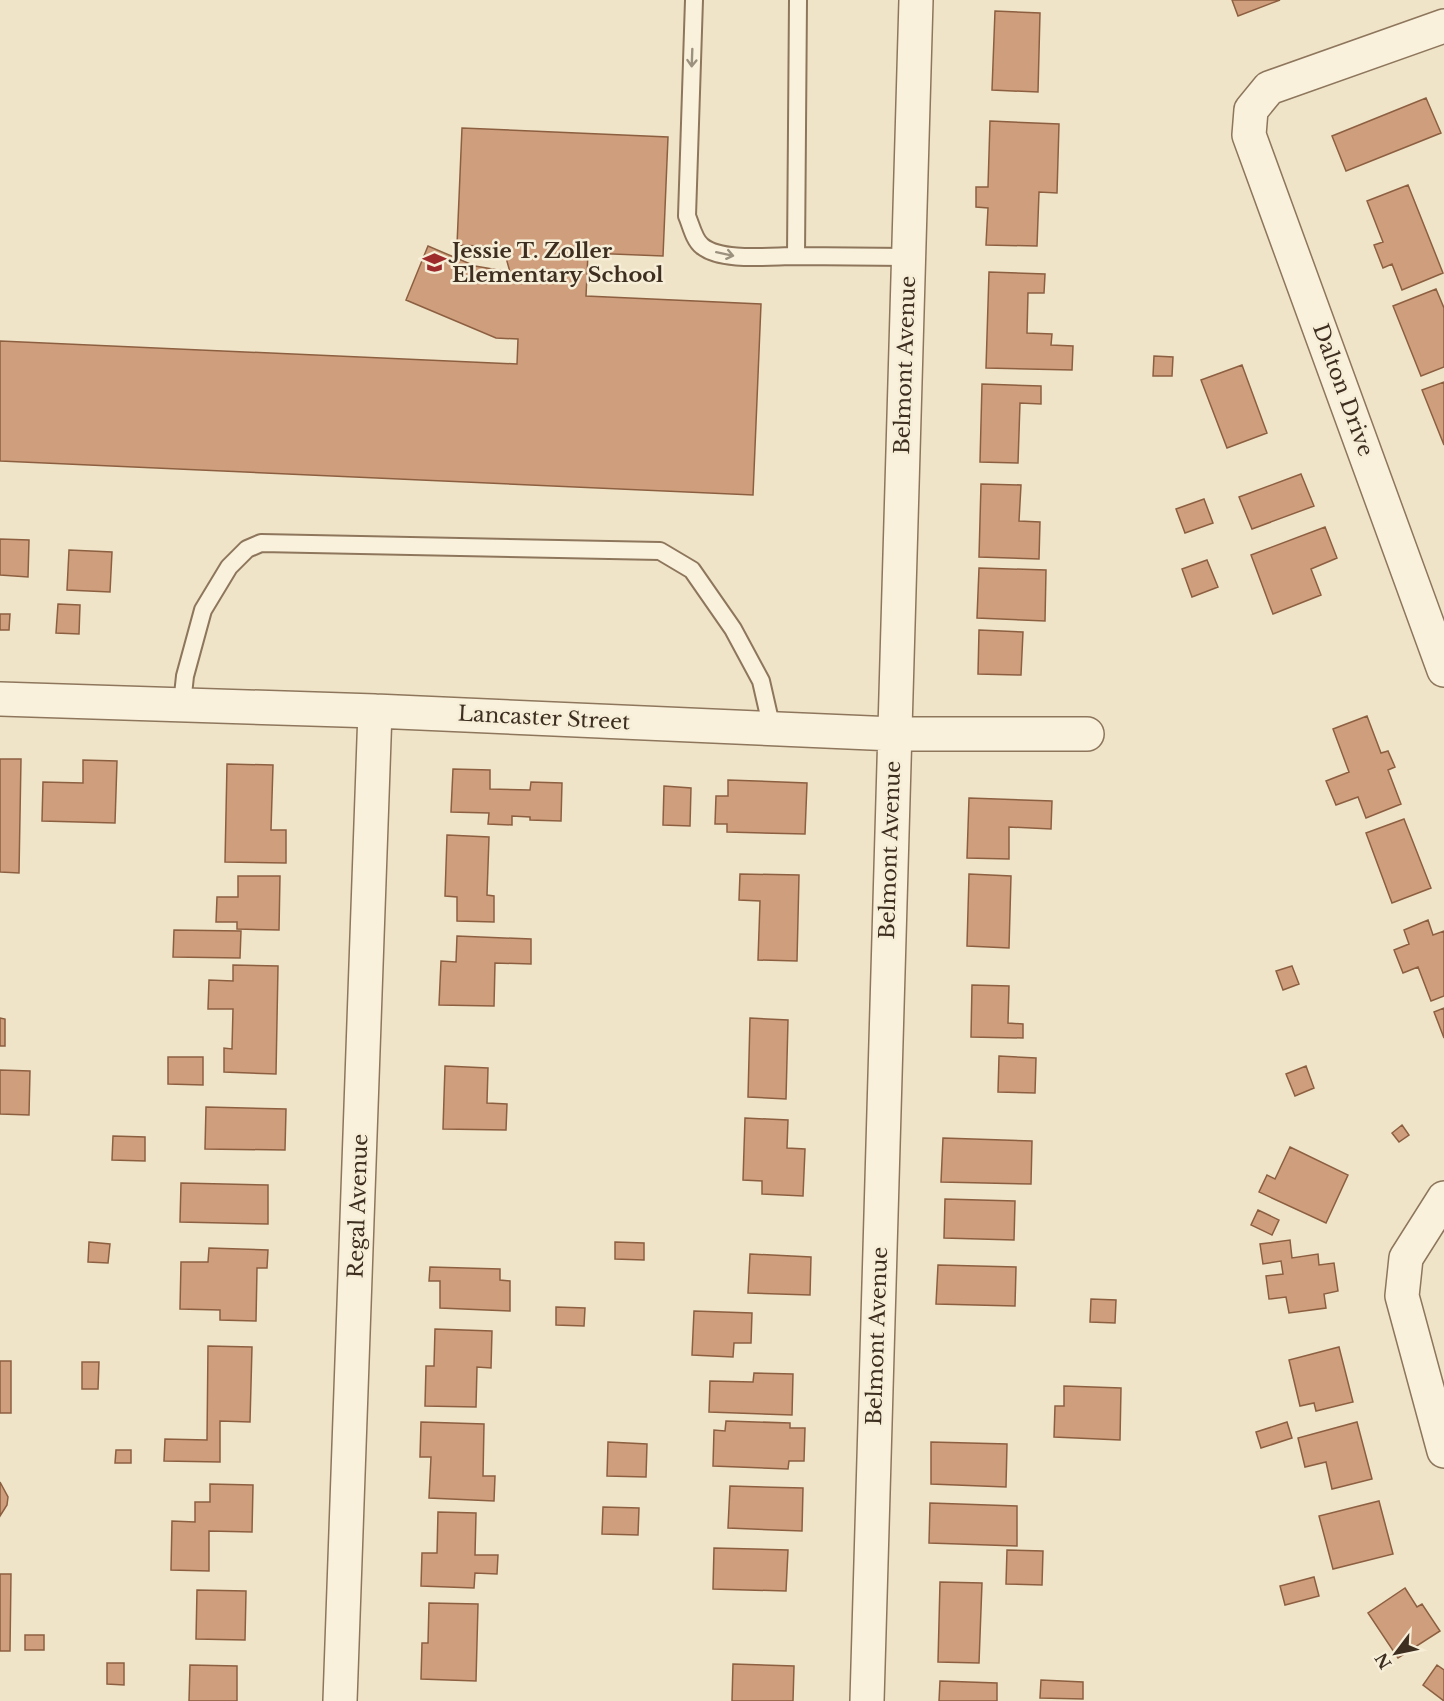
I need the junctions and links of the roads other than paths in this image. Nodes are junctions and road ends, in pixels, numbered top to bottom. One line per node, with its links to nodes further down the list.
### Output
1 (694, 0): 5 (lane, one-way to 5)
2 (798, 0): 5 (lane)
3 (916, 0): 6 (street, Belmont Avenue)
4 (1444, 26): 7 (street, Dalton Drive)
5 (796, 256): 6 (lane)
6 (908, 257): 13 (street, Belmont Avenue)
7 (1435, 612): 8 (street, Dalton Drive)
8 (1444, 670)
9 (0, 699): 10 (street, Lancaster Street)
10 (182, 704): 11 (street, Lancaster Street); 12 (lane)
11 (375, 711): 12 (street, Lancaster Street); 17 (street, Regal Avenue)
12 (772, 729): 13 (street, Lancaster Street)
13 (894, 734): 14 (street, Lancaster Street); 18 (street, Belmont Avenue)
14 (1087, 734)
15 (1444, 1198): 16 (street)
16 (1444, 1451)
17 (340, 1701)
18 (867, 1701)

